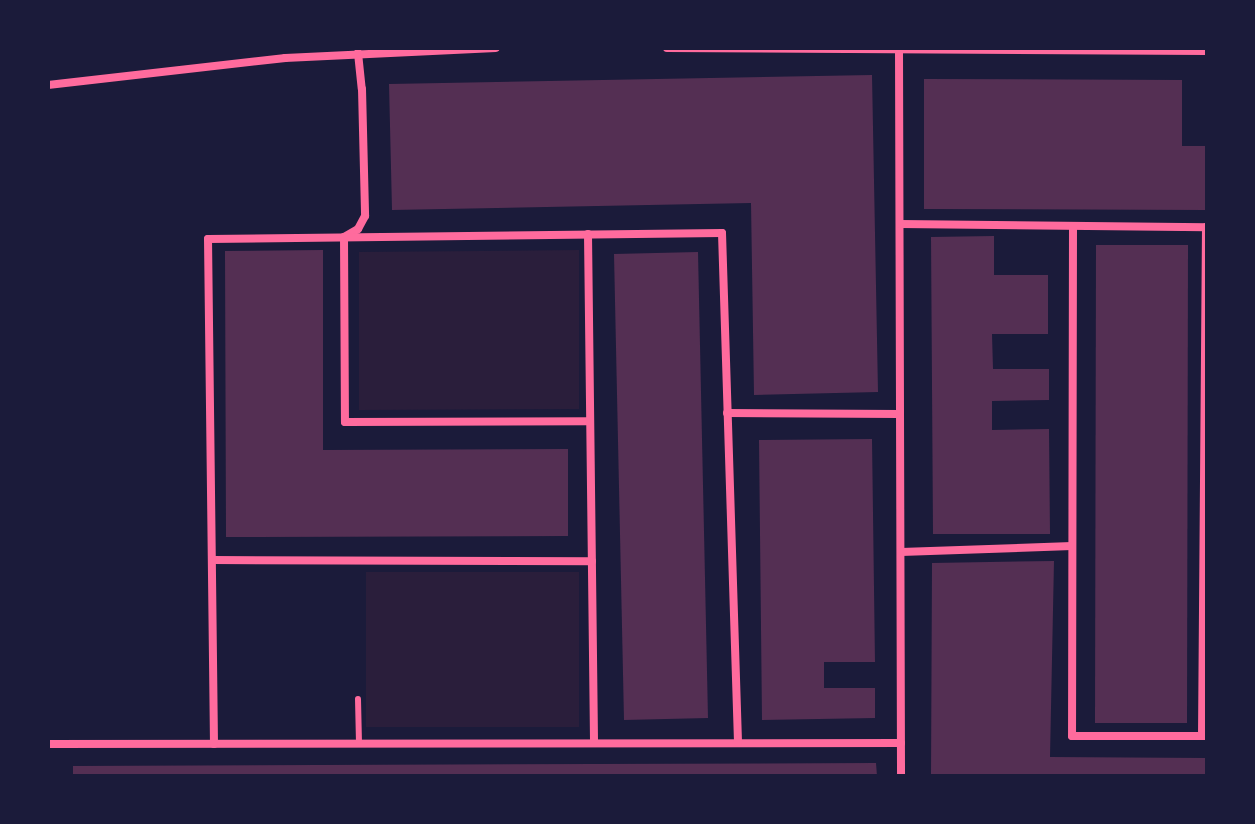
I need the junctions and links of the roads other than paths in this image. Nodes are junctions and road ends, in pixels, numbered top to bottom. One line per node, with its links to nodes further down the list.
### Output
1 (496, 48): 5 (street)
2 (667, 48): 3 (street)
3 (726, 48): 4 (street)
4 (810, 48): 7 (street)
5 (437, 49): 10 (street)
6 (939, 49): 7 (street); 8 (street)
7 (899, 50): 13 (street)
8 (1075, 50): 9 (street)
9 (1172, 50): 11 (street)
10 (358, 51): 12 (street); 17 (street)
11 (1207, 51)
12 (48, 85)
13 (900, 224): 14 (street); 20 (street)
14 (1073, 226): 15 (street); 23 (street)
15 (1206, 227): 19 (street)
16 (588, 234): 17 (street); 18 (street); 21 (street)
17 (344, 237): 21 (street); 25 (street)
18 (727, 413): 20 (street); 30 (street)
19 (1206, 413): 22 (street)
20 (900, 414): 24 (street)
21 (590, 421): 26 (street)
22 (1205, 542): 28 (street)
23 (1072, 546): 24 (street); 28 (street)
24 (901, 552): 31 (street)
25 (212, 560): 26 (street); 33 (street)
26 (592, 561): 29 (street)
27 (358, 699): 34 (lane)
28 (1204, 736)
29 (594, 743): 30 (street); 34 (street)
30 (738, 743): 31 (street)
31 (901, 743): 35 (street)
32 (48, 744): 33 (street)
33 (214, 744): 34 (street)
34 (359, 744)
35 (901, 776)

